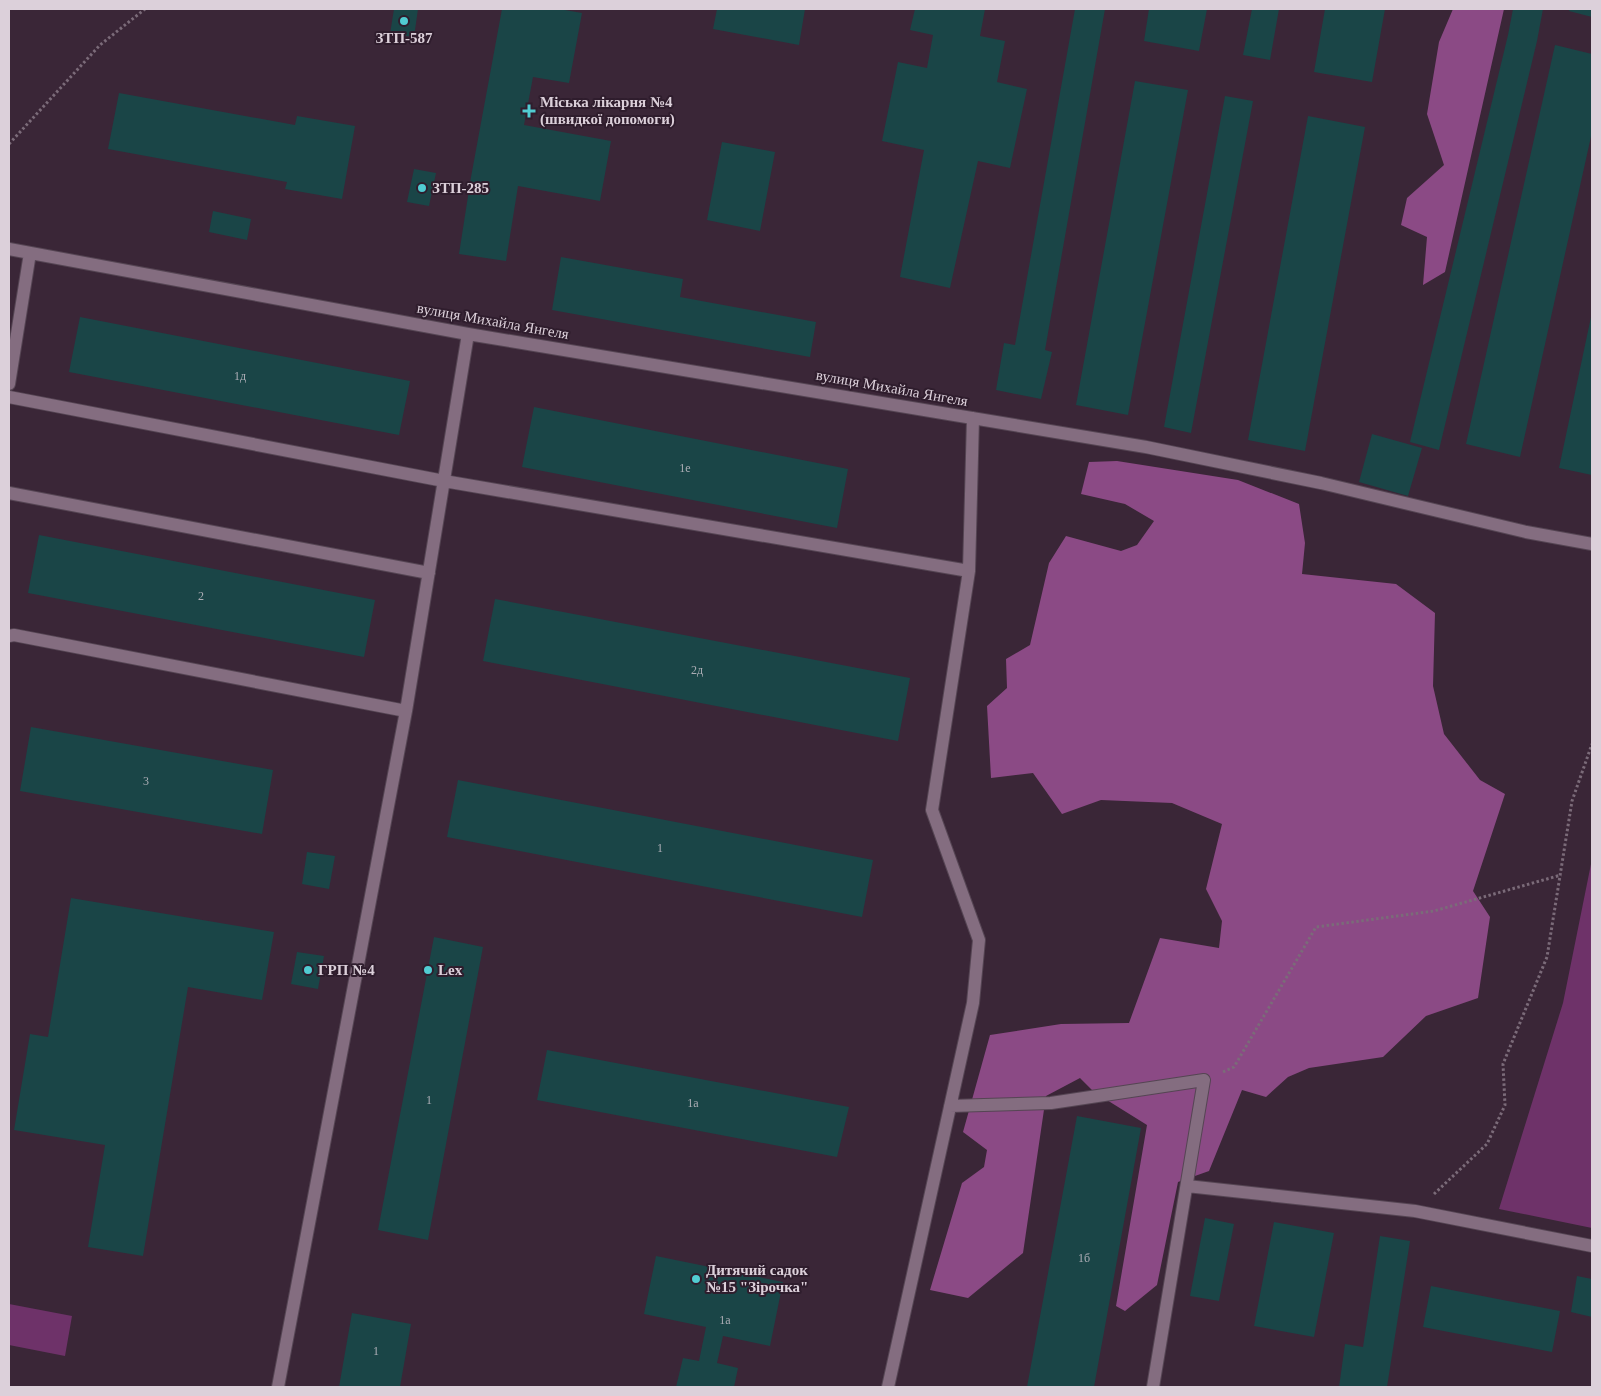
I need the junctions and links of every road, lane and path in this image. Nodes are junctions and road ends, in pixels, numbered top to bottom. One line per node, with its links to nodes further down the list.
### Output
1 (145, 9): 2 (path)
2 (9, 144)
3 (9, 249): 4 (street, вулиця Михайла Янгеля)
4 (30, 253): 5 (street, вулиця Михайла Янгеля); 6 (street)
5 (468, 334): 8 (street, вулиця Михайла Янгеля); 9 (street)
6 (9, 384)
7 (9, 397): 9 (street)
8 (973, 418): 11 (street, вулиця Михайла Янгеля); 13 (street)
9 (444, 481): 12 (street); 13 (street)
10 (9, 493): 12 (street)
11 (1592, 544)
12 (429, 572): 15 (street)
13 (969, 572): 19 (street)
14 (9, 636): 15 (street)
15 (406, 711): 23 (street)
16 (1592, 744): 17 (path)
17 (1561, 875): 18 (path); 21 (path)
18 (1204, 1080): 19 (street); 20 (street)
19 (950, 1106): 24 (street)
20 (1187, 1186): 21 (street); 25 (street)
21 (1415, 1211): 22 (street)
22 (1592, 1246)
23 (278, 1387)
24 (888, 1387)
25 (1154, 1387)

